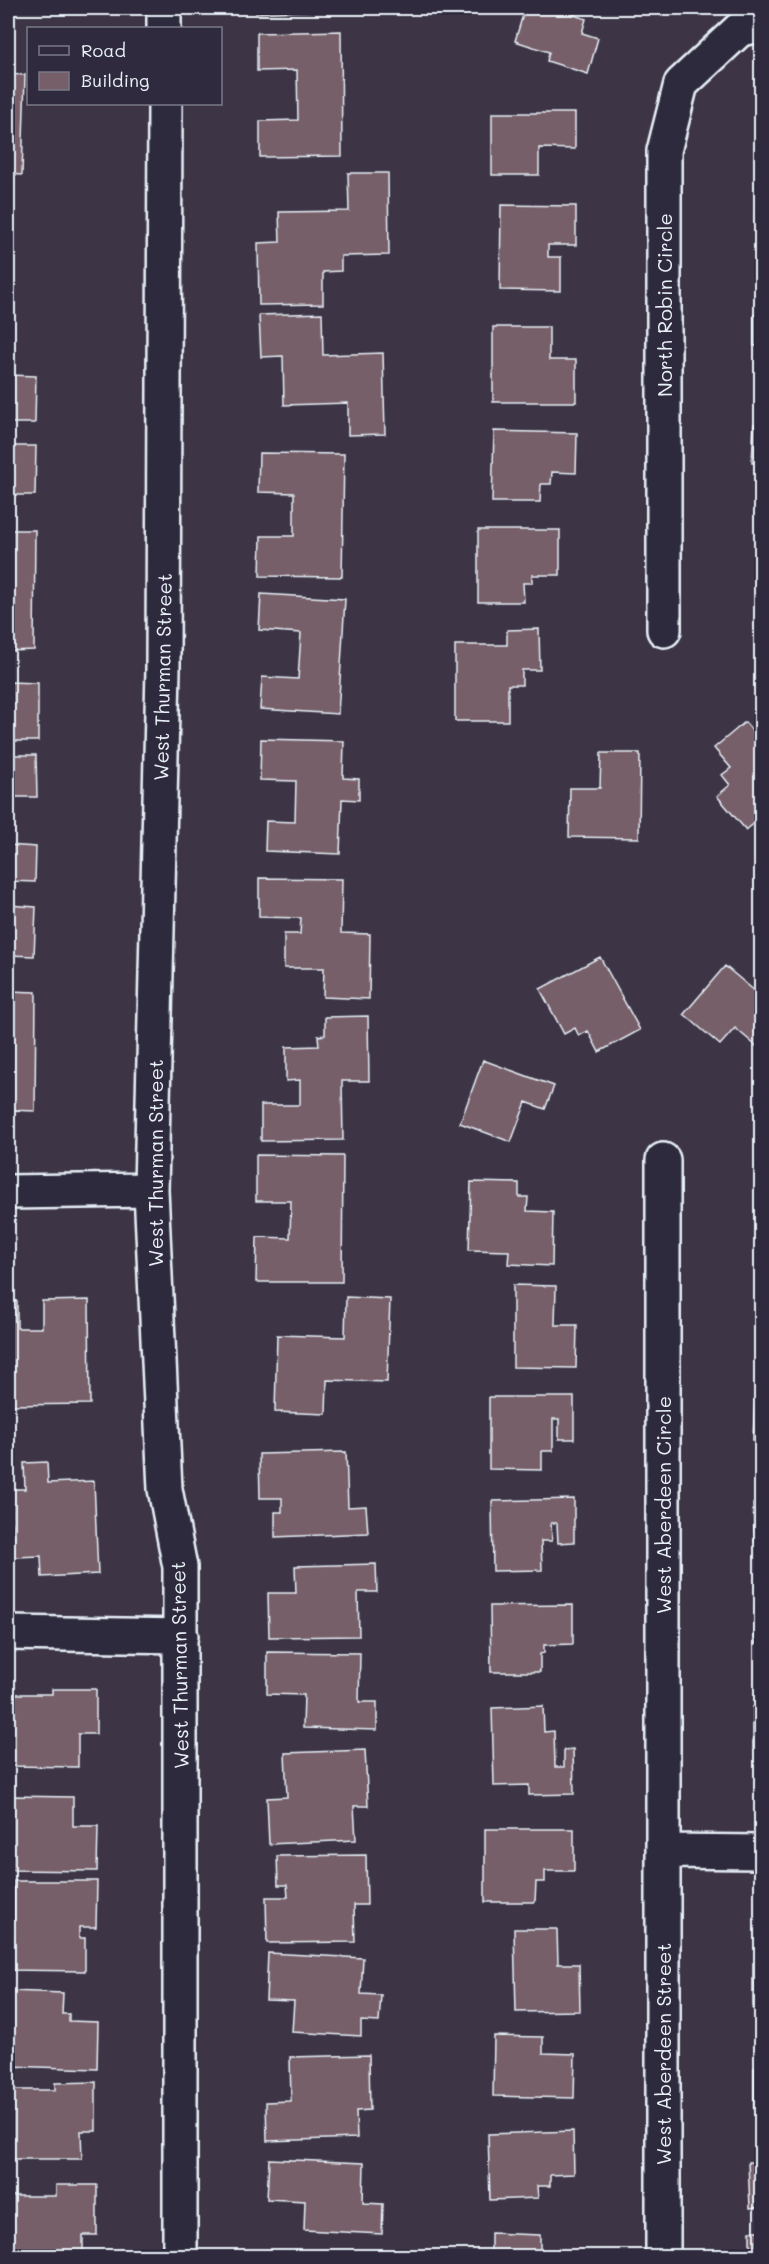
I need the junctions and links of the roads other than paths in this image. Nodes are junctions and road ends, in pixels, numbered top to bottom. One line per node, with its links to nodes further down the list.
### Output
1 (164, 8): 3 (street)
2 (762, 25): 5 (street, North Robin Circle)
3 (164, 27)
4 (165, 105): 7 (street, West Thurman Street)
5 (664, 630)
6 (663, 1160): 11 (street, West Aberdeen Circle)
7 (151, 1190): 8 (street); 10 (street, West Thurman Street)
8 (8, 1192)
9 (8, 1634): 10 (street)
10 (181, 1636): 13 (street, West Thurman Street)
11 (663, 1851): 12 (street); 14 (street, West Aberdeen Street)
12 (762, 1852)
13 (180, 2256)
14 (663, 2256)

